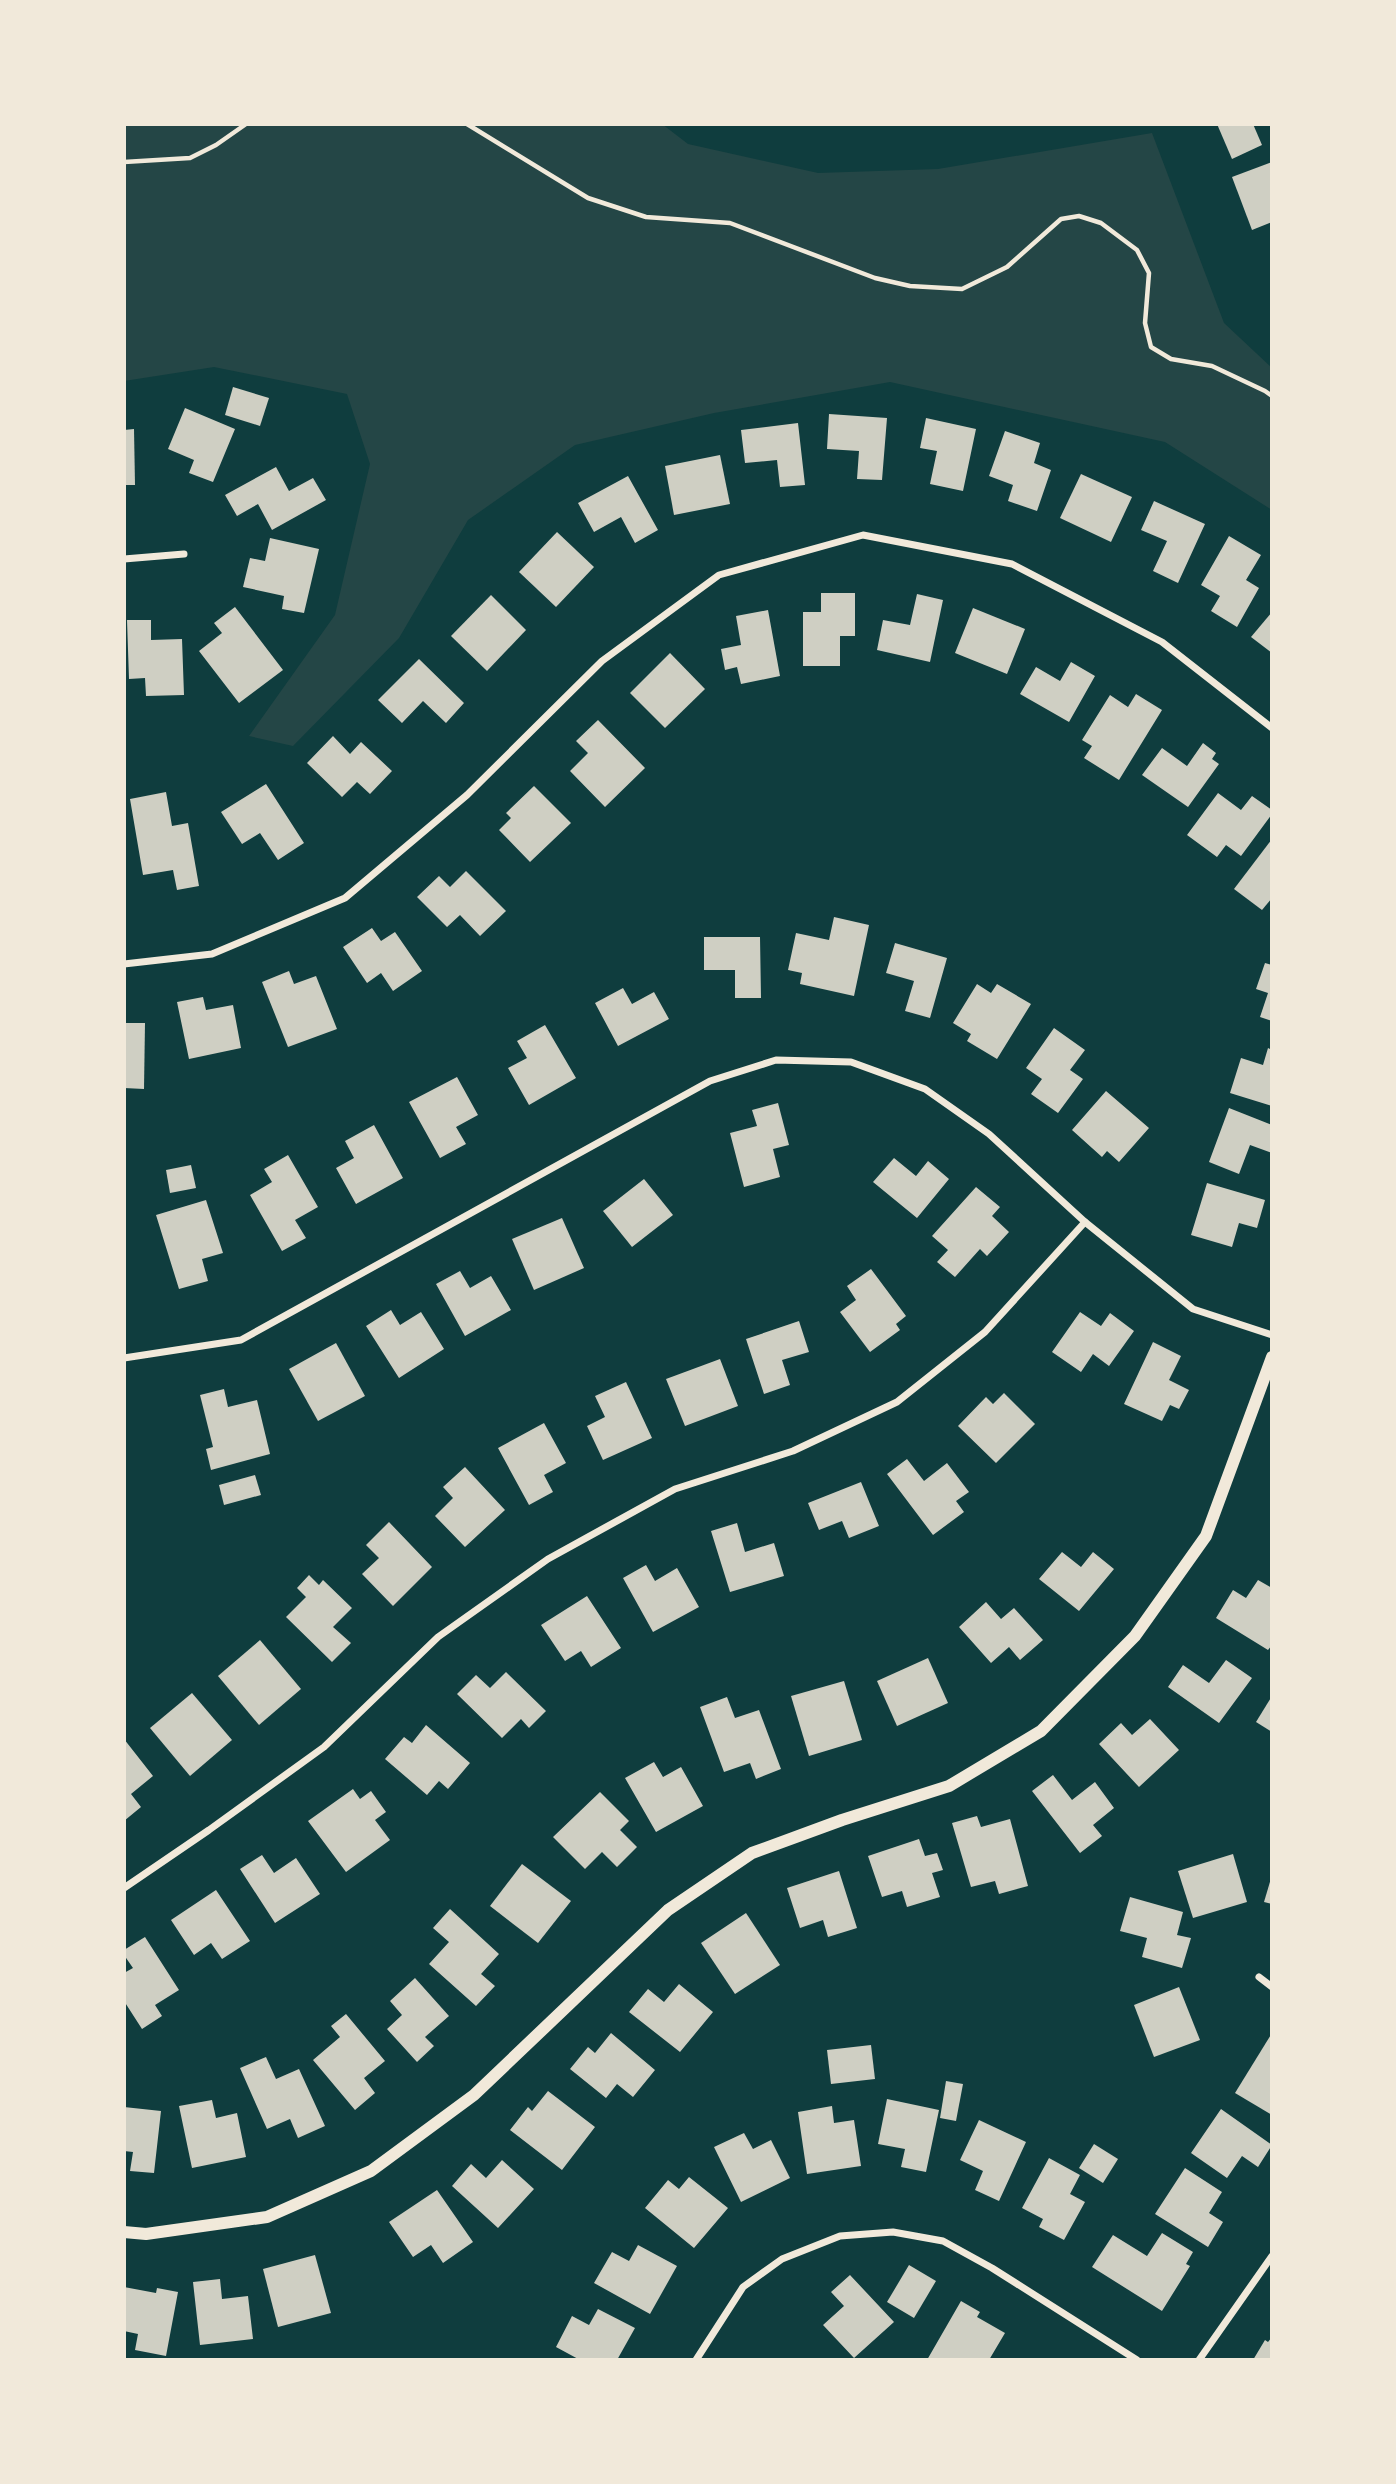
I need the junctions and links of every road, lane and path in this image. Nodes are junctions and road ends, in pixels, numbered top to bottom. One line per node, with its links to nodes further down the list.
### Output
1 (246, 124): 3 (path)
2 (467, 124): 4 (path)
3 (124, 162)
4 (1272, 396)
5 (184, 554): 6 (street)
6 (124, 559)
7 (1272, 728): 8 (street)
8 (124, 964)
9 (1085, 1222): 10 (street); 11 (street); 13 (street)
10 (1272, 1335)
11 (124, 1357)
12 (1272, 1357): 16 (street)
13 (124, 1888)
14 (1259, 1977): 15 (street)
15 (1272, 1987)
16 (124, 2232)
17 (1272, 2256): 20 (street)
18 (696, 2360): 19 (street)
19 (1137, 2360)
20 (1199, 2360)

